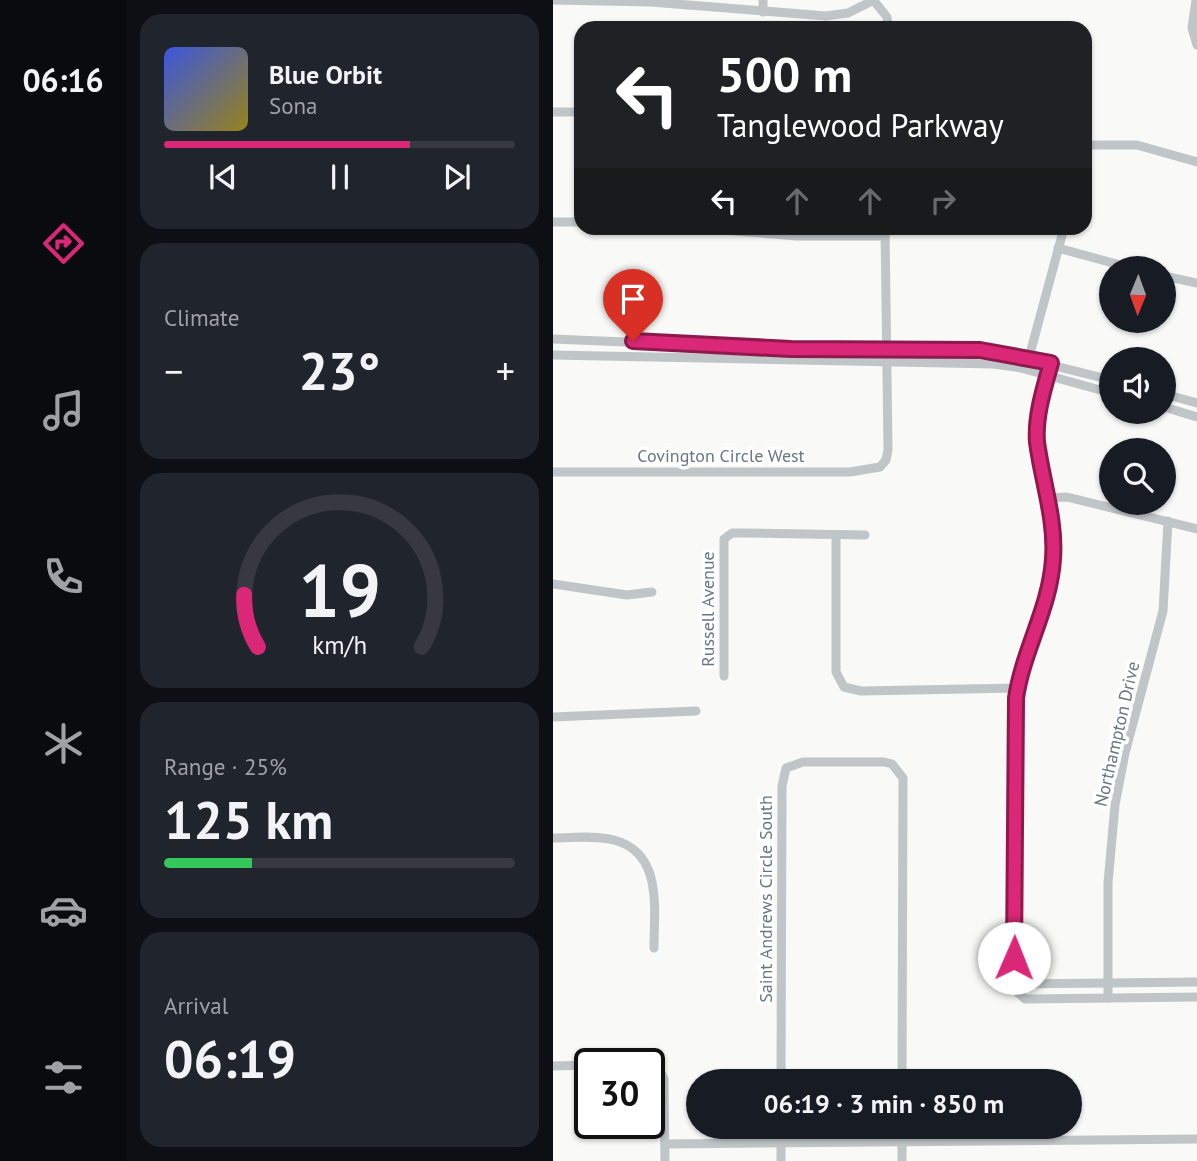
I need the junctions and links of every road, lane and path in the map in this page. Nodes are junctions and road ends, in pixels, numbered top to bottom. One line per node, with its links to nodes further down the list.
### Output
1 (762, 0): 6 (street)
2 (874, 0): 6 (street); 7 (street)
3 (1196, 0): 8 (street)
4 (553, 1): 5 (street)
5 (651, 1): 6 (street)
6 (763, 12)
7 (887, 21)
8 (1197, 45)
9 (553, 112): 10 (street)
10 (574, 112)
11 (1092, 145): 12 (street)
12 (1197, 162)
13 (553, 222): 14 (street)
14 (574, 222)
15 (785, 235): 16 (street)
16 (819, 235)
17 (885, 235): 26 (street)
18 (1062, 235): 19 (street)
19 (1058, 248): 20 (street); 29 (street)
20 (1099, 259)
21 (1176, 279): 22 (street)
22 (1197, 283)
23 (553, 339): 24 (street)
24 (661, 342): 25 (street); 28 (street)
25 (773, 348): 26 (street); 30 (street)
26 (888, 349): 29 (street); 31 (street)
27 (553, 355): 28 (street)
28 (660, 356): 30 (street)
29 (1028, 357): 32 (street); 33 (street)
30 (773, 361): 31 (street)
31 (887, 362): 33 (street); 41 (street, Covington Circle West)
32 (1051, 363): 34 (street); 35 (street)
33 (1026, 369): 34 (street)
34 (1048, 375): 36 (street); 42 (street)
35 (1099, 377)
36 (1099, 390)
37 (1176, 398): 38 (street)
38 (1197, 404)
39 (1176, 411): 40 (street)
40 (1197, 417)
41 (553, 472)
42 (1047, 498): 43 (street); 50 (street)
43 (1168, 521): 44 (street); 56 (street, Northampton Drive)
44 (1197, 529)
45 (837, 535): 46 (street); 49 (street, Russell Avenue); 50 (street)
46 (865, 535)
47 (553, 584): 48 (street)
48 (652, 592)
49 (724, 676)
50 (1018, 688): 57 (street)
51 (696, 711): 52 (street)
52 (553, 717)
53 (553, 838): 54 (street)
54 (654, 947)
55 (1197, 982): 56 (street)
56 (1108, 983): 57 (street); 59 (street, Northampton Drive)
57 (1016, 984): 59 (street)
58 (1197, 997): 59 (street)
59 (1108, 998)
60 (574, 1065): 61 (street)
61 (553, 1066)
62 (781, 1069): 63 (street, Saint Andrews Circle South)
63 (902, 1069)
64 (665, 1139): 68 (street)
65 (1197, 1139): 66 (street)
66 (902, 1141): 67 (street); 71 (street)
67 (781, 1142): 68 (street); 70 (street)
68 (665, 1144): 69 (street)
69 (665, 1161)
70 (781, 1161)
71 (902, 1161)

